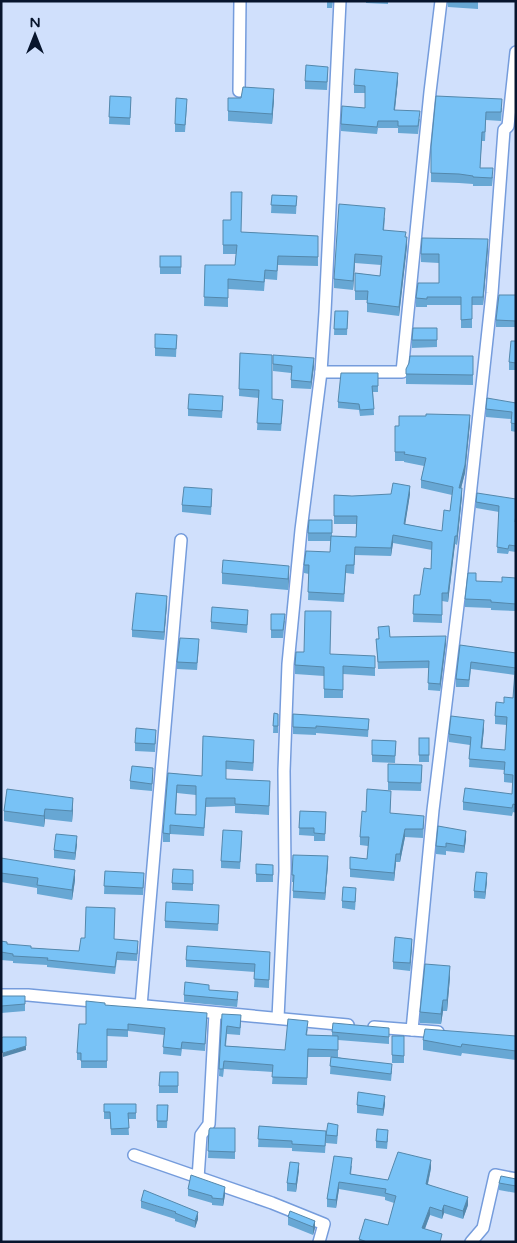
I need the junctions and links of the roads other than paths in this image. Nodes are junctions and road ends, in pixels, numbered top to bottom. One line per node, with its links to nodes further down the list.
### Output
1 (240, 1): 5 (street)
2 (340, 1): 7 (street)
3 (441, 1): 7 (street)
4 (516, 52): 6 (street)
5 (239, 91)
6 (512, 127): 13 (street)
7 (321, 372): 12 (street)
8 (181, 540): 10 (street)
9 (1, 995): 10 (street)
10 (141, 1006): 11 (street)
11 (215, 1013): 12 (street); 16 (street)
12 (278, 1018): 13 (street)
13 (412, 1030): 14 (street)
14 (450, 1033)
15 (134, 1155): 16 (street)
16 (198, 1178): 18 (street)
17 (516, 1179): 19 (street)
18 (319, 1242)
19 (471, 1242)

